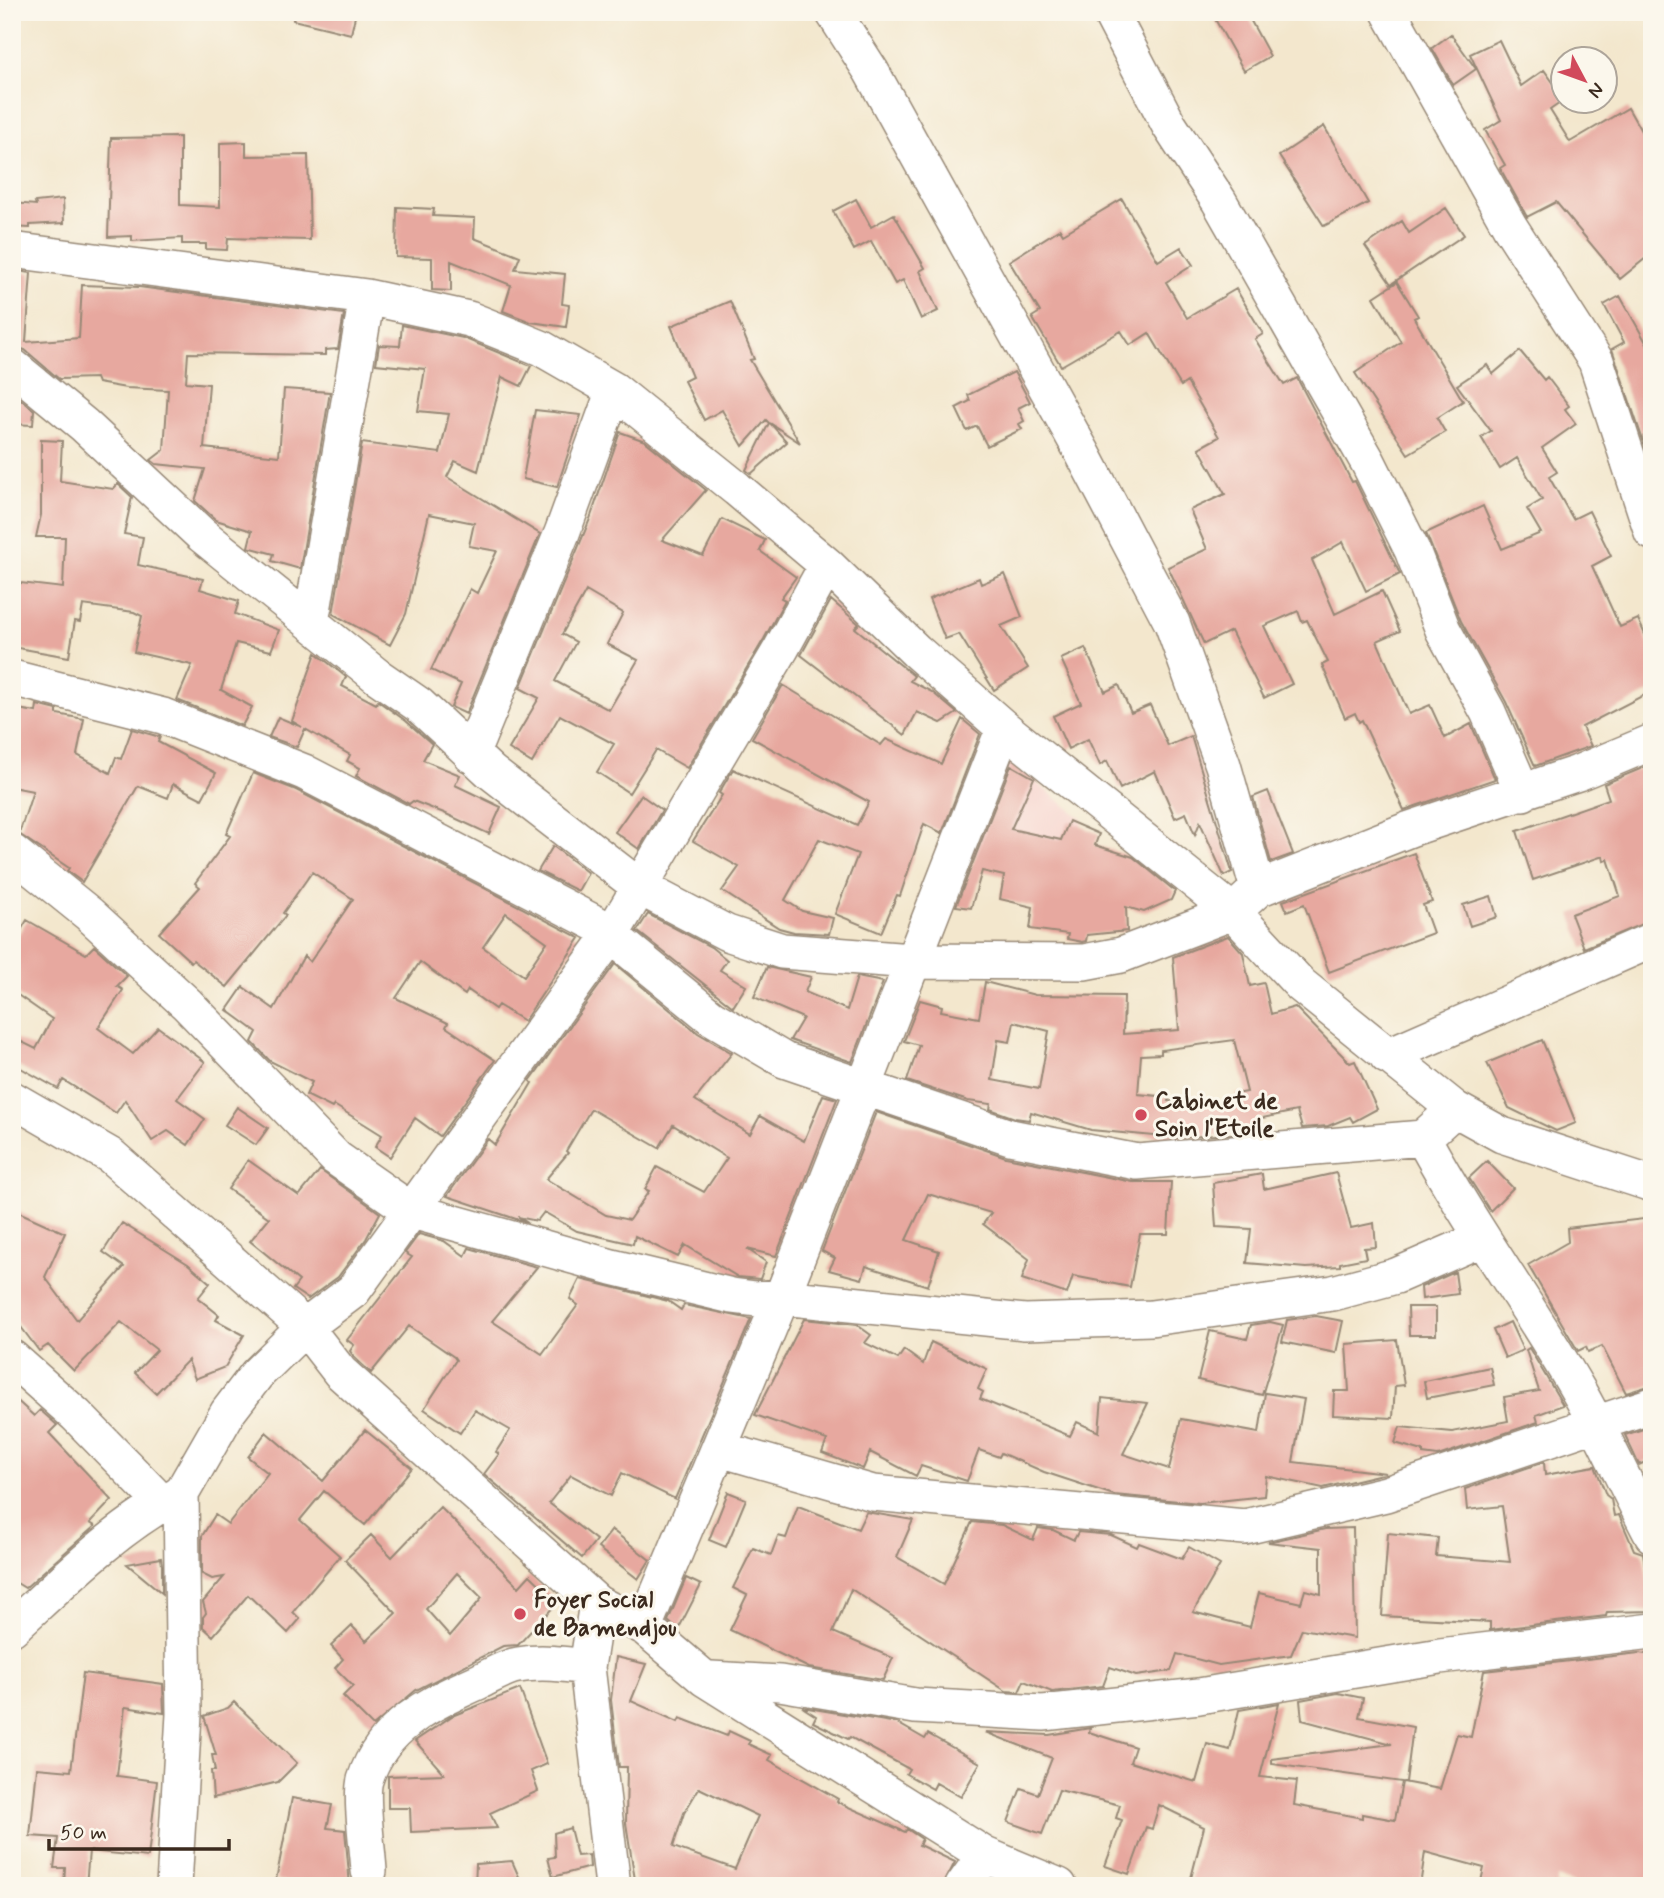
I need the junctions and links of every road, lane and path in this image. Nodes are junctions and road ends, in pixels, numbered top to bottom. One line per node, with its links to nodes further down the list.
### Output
1 (833, 12): 18 (street)
2 (1110, 12): 15 (street)
3 (1389, 12): 8 (street)
4 (12, 250): 5 (street)
5 (367, 297): 7 (street); 10 (street)
6 (12, 366): 10 (street)
7 (614, 390): 9 (street); 14 (street)
8 (1652, 532)
9 (827, 565): 12 (street); 17 (street)
10 (311, 622): 14 (street)
11 (12, 678): 20 (street)
12 (1004, 727): 19 (street); 22 (street)
13 (1652, 742): 15 (street)
14 (471, 755): 17 (street)
15 (1523, 793): 18 (street)
16 (12, 852): 29 (street)
17 (641, 888): 20 (street); 22 (street)
18 (1258, 888): 19 (street)
19 (1233, 912): 22 (street); 23 (street)
20 (611, 935): 24 (street); 29 (street)
21 (1652, 940): 23 (street)
22 (911, 961): 24 (street)
23 (1387, 1056): 26 (street)
24 (866, 1088): 27 (street); 31 (street)
25 (12, 1099): 32 (street)
26 (1455, 1109): 27 (street); 28 (street)
27 (1423, 1138): 30 (street)
28 (1652, 1184)
29 (412, 1211): 31 (street); 32 (street)
30 (1481, 1239): 31 (street); 35 (street)
31 (782, 1297): 36 (street)
32 (305, 1327): 37 (street); 39 (street)
33 (12, 1358): 37 (street)
34 (1652, 1405): 35 (street)
35 (1595, 1426): 36 (street); 38 (street)
36 (720, 1449): 40 (street)
37 (171, 1498): 41 (street); 47 (street)
38 (1652, 1535)
39 (597, 1603): 40 (street); 43 (street)
40 (644, 1627): 44 (street)
41 (12, 1628)
42 (1652, 1630): 44 (street)
43 (587, 1667): 46 (street); 48 (street)
44 (705, 1679): 45 (street)
45 (985, 1855): 49 (street); 50 (street)
46 (369, 1871)
47 (174, 1886)
48 (613, 1886)
49 (963, 1886)
50 (1059, 1886)

